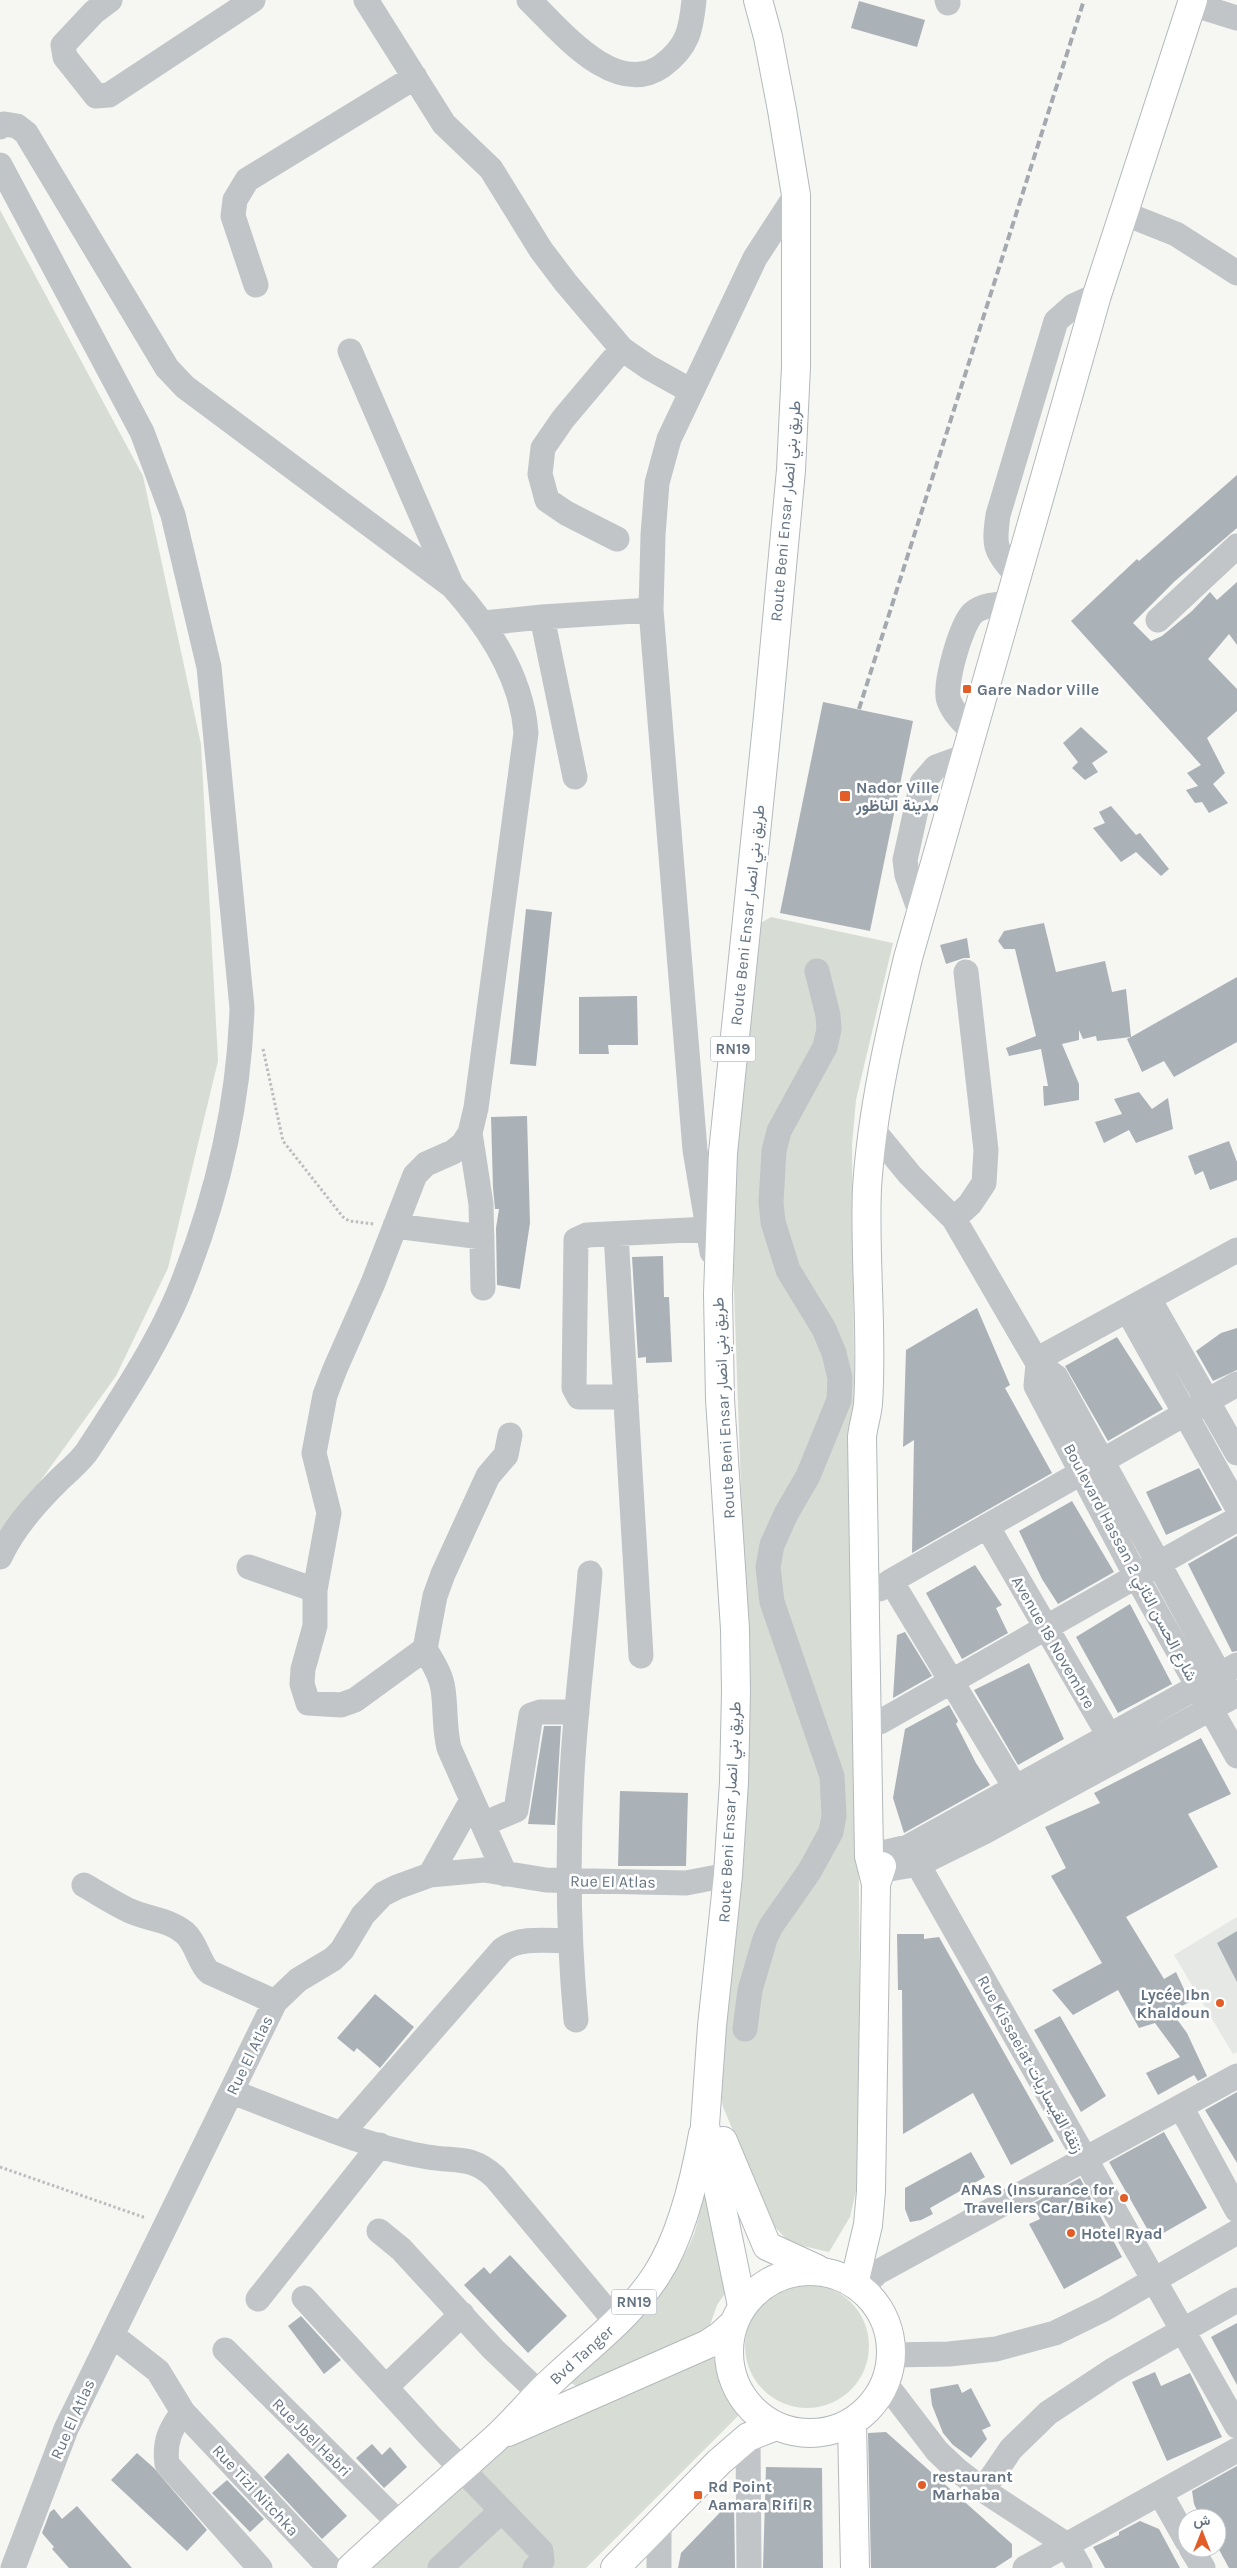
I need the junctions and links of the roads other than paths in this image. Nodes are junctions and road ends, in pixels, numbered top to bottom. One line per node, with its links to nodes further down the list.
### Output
1 (110, 0): 2 (street)
2 (253, 0)
3 (366, 0): 9 (street)
4 (530, 0): 5 (street)
5 (694, 0)
6 (758, 0): 12 (main road, Route Beni Ensar طريق بني انصار / RN19)
7 (1193, 2): 8 (street); 13 (main road)
8 (1237, 18)
9 (415, 77): 15 (street); 17 (street)
10 (0, 127): 23 (street)
11 (0, 165): 56 (street)
12 (796, 195): 19 (street); 42 (main road, Route Beni Ensar طريق بني انصار / RN19)
13 (1123, 213): 14 (street); 16 (main road)
14 (1237, 273)
15 (256, 285)
16 (1097, 295): 22 (main road); 22 (street)
17 (622, 349): 19 (street); 20 (street)
18 (350, 351): 23 (street)
19 (691, 391): 25 (street)
20 (617, 539)
21 (1237, 546): 27 (street)
22 (1017, 576): 24 (main road)
23 (452, 586): 28 (street)
24 (1010, 603): 29 (main road); 29 (street)
25 (651, 610): 26 (street); 37 (street)
26 (542, 616): 28 (street); 30 (street)
27 (1158, 620)
28 (484, 623): 34 (street)
29 (969, 744): 33 (main road)
30 (575, 777)
31 (817, 971): 88 (street)
32 (966, 972): 35 (street)
33 (873, 1130): 35 (street, Boulevard Hassan 2 شارع الحسن الثاني); 48 (main road)
34 (470, 1134): 36 (street); 39 (street)
35 (954, 1219): 44 (street, Boulevard Hassan 2 شارع الحسن الثاني)
36 (395, 1226): 39 (street); 62 (street)
37 (709, 1229): 38 (street); 42 (street)
38 (616, 1234): 46 (street); 46 (street)
39 (482, 1237): 41 (street)
40 (1235, 1255): 43 (street)
41 (483, 1288)
42 (718, 1294): 82 (main road, Route Beni Ensar طريق بني انصار / RN19)
43 (1139, 1305): 44 (street); 47 (street); 49 (street)
44 (1037, 1362): 52 (street, Boulevard Hassan 2 شارع الحسن الثاني)
45 (1237, 1384): 47 (street)
46 (626, 1397): 65 (street)
47 (1207, 1401): 49 (street); 51 (street)
48 (868, 1406): 61 (main road); 79 (main road)
49 (1185, 1413): 52 (street); 53 (street)
50 (510, 1435): 64 (street)
51 (1237, 1453)
52 (1092, 1467): 55 (street); 57 (street, Boulevard Hassan 2 شارع الحسن الثاني); 60 (street, Boulevard Hassan 2 شارع الحسن الثاني)
53 (1237, 1507)
54 (1237, 1519): 57 (street)
55 (987, 1526): 61 (street); 63 (street, Avenue 18 Novembre)
56 (0, 1558)
57 (1158, 1564): 60 (street); 66 (street, Boulevard Hassan 2 شارع الحسن الثاني)
58 (248, 1567): 62 (street)
59 (590, 1573): 71 (street)
60 (1136, 1576): 63 (street); 68 (street, Boulevard Hassan 2 شارع الحسن الثاني)
61 (886, 1585): 67 (street); 72 (main road)
62 (315, 1590): 64 (street)
63 (1046, 1627): 67 (street); 73 (street, Avenue 18 Novembre)
64 (425, 1649): 76 (street)
65 (641, 1656)
66 (1229, 1670): 68 (street); 69 (street, Boulevard Hassan 2 شارع الحسن الثاني)
67 (951, 1681): 72 (street); 75 (street)
68 (1198, 1687): 70 (street, Boulevard Hassan 2 شارع الحسن الثاني); 73 (street)
69 (1235, 1701): 70 (street)
70 (1210, 1709): 73 (street); 74 (street, Boulevard Hassan 2 شارع الحسن الثاني)
71 (577, 1712): 77 (street); 83 (street)
72 (880, 1722): 79 (main road)
73 (1115, 1747): 75 (street)
74 (1237, 1756)
75 (1022, 1798): 78 (street)
76 (472, 1800): 77 (street); 81 (street)
77 (483, 1824): 80 (street)
78 (914, 1856): 79 (street); 95 (street, Rue Kissaeiat زنقة القيساريات)
79 (876, 1867): 101 (main road)
80 (505, 1874): 81 (street, Rue El Atlas); 83 (street, Rue El Atlas)
81 (430, 1875): 86 (street, Rue El Atlas)
82 (728, 1875): 83 (street, Rue El Atlas); 92 (main road, Route Beni Ensar طريق بني انصار / RN19)
83 (570, 1879): 85 (street)
84 (84, 1885): 86 (street)
85 (570, 1941): 87 (street); 93 (street)
86 (275, 2002): 90 (street, Rue El Atlas)
87 (576, 2020)
88 (745, 2029)
89 (1237, 2076): 91 (street)
90 (232, 2092): 93 (street); 109 (street, Rue El Atlas)
91 (1181, 2107): 95 (street); 96 (street)
92 (706, 2113): 99 (main road, Route Beni Ensar طريق بني انصار / RN19); 106 (main road, Route Beni Ensar طريق بني انصار / RN19); 107 (main road, Bvd Tanger / RN19)
93 (342, 2133): 94 (street)
94 (380, 2145): 103 (street); 107 (street)
95 (1084, 2159): 100 (street, Rue Kissaeiat زنقة القيساريات); 101 (street)
96 (1237, 2210)
97 (379, 2231): 105 (street)
98 (1237, 2232): 100 (street)
99 (820, 2271): 101 (main road, RN19); 106 (main road, RN19)
100 (1154, 2280): 108 (street, Rue Kissaeiat زنقة القيساريات); 111 (street)
101 (858, 2286): 111 (main road, RN19)
102 (304, 2298): 113 (street)
103 (258, 2299)
104 (1237, 2300): 108 (street)
105 (462, 2314): 113 (street); 114 (street)
106 (737, 2315): 114 (main road, Bvd Tanger / RN19); 117 (main road, RN19)
107 (616, 2322): 114 (main road, Bvd Tanger / RN19)
108 (1183, 2331): 118 (street); 122 (street)
109 (112, 2335): 115 (street, Rue Tizi Nitchka); 129 (street, Rue El Atlas)
110 (225, 2350): 125 (street, Rue Jbel Habri)
111 (891, 2355): 112 (main road, RN19)
112 (885, 2383): 116 (main road, RN19); 122 (street)
113 (386, 2387): 121 (street)
114 (548, 2402): 121 (main road, Bvd Tanger / RN19)
115 (184, 2412): 130 (street); 131 (street, Rue Tizi Nitchka)
116 (852, 2424): 117 (main road, RN19); 138 (main road)
117 (776, 2426): 119 (main road)
118 (1237, 2426)
119 (748, 2437): 127 (main road); 137 (street)
120 (1237, 2450): 123 (street)
121 (460, 2468): 124 (street); 125 (main road, Bvd Tanger / RN19)
122 (982, 2490): 128 (street)
123 (1160, 2493): 126 (street); 128 (street)
124 (501, 2511): 133 (street); 134 (street)
125 (399, 2523): 132 (main road, Bvd Tanger / RN19)
126 (1177, 2523)
127 (658, 2524): 135 (main road); 136 (street)
128 (1067, 2545): 139 (street); 140 (street)
129 (11, 2554)
130 (260, 2568)
131 (330, 2568)
132 (351, 2568)
133 (440, 2568)
134 (535, 2568)
135 (614, 2568)
136 (659, 2568)
137 (749, 2568)
138 (855, 2568)
139 (1025, 2568)
140 (1080, 2568)

